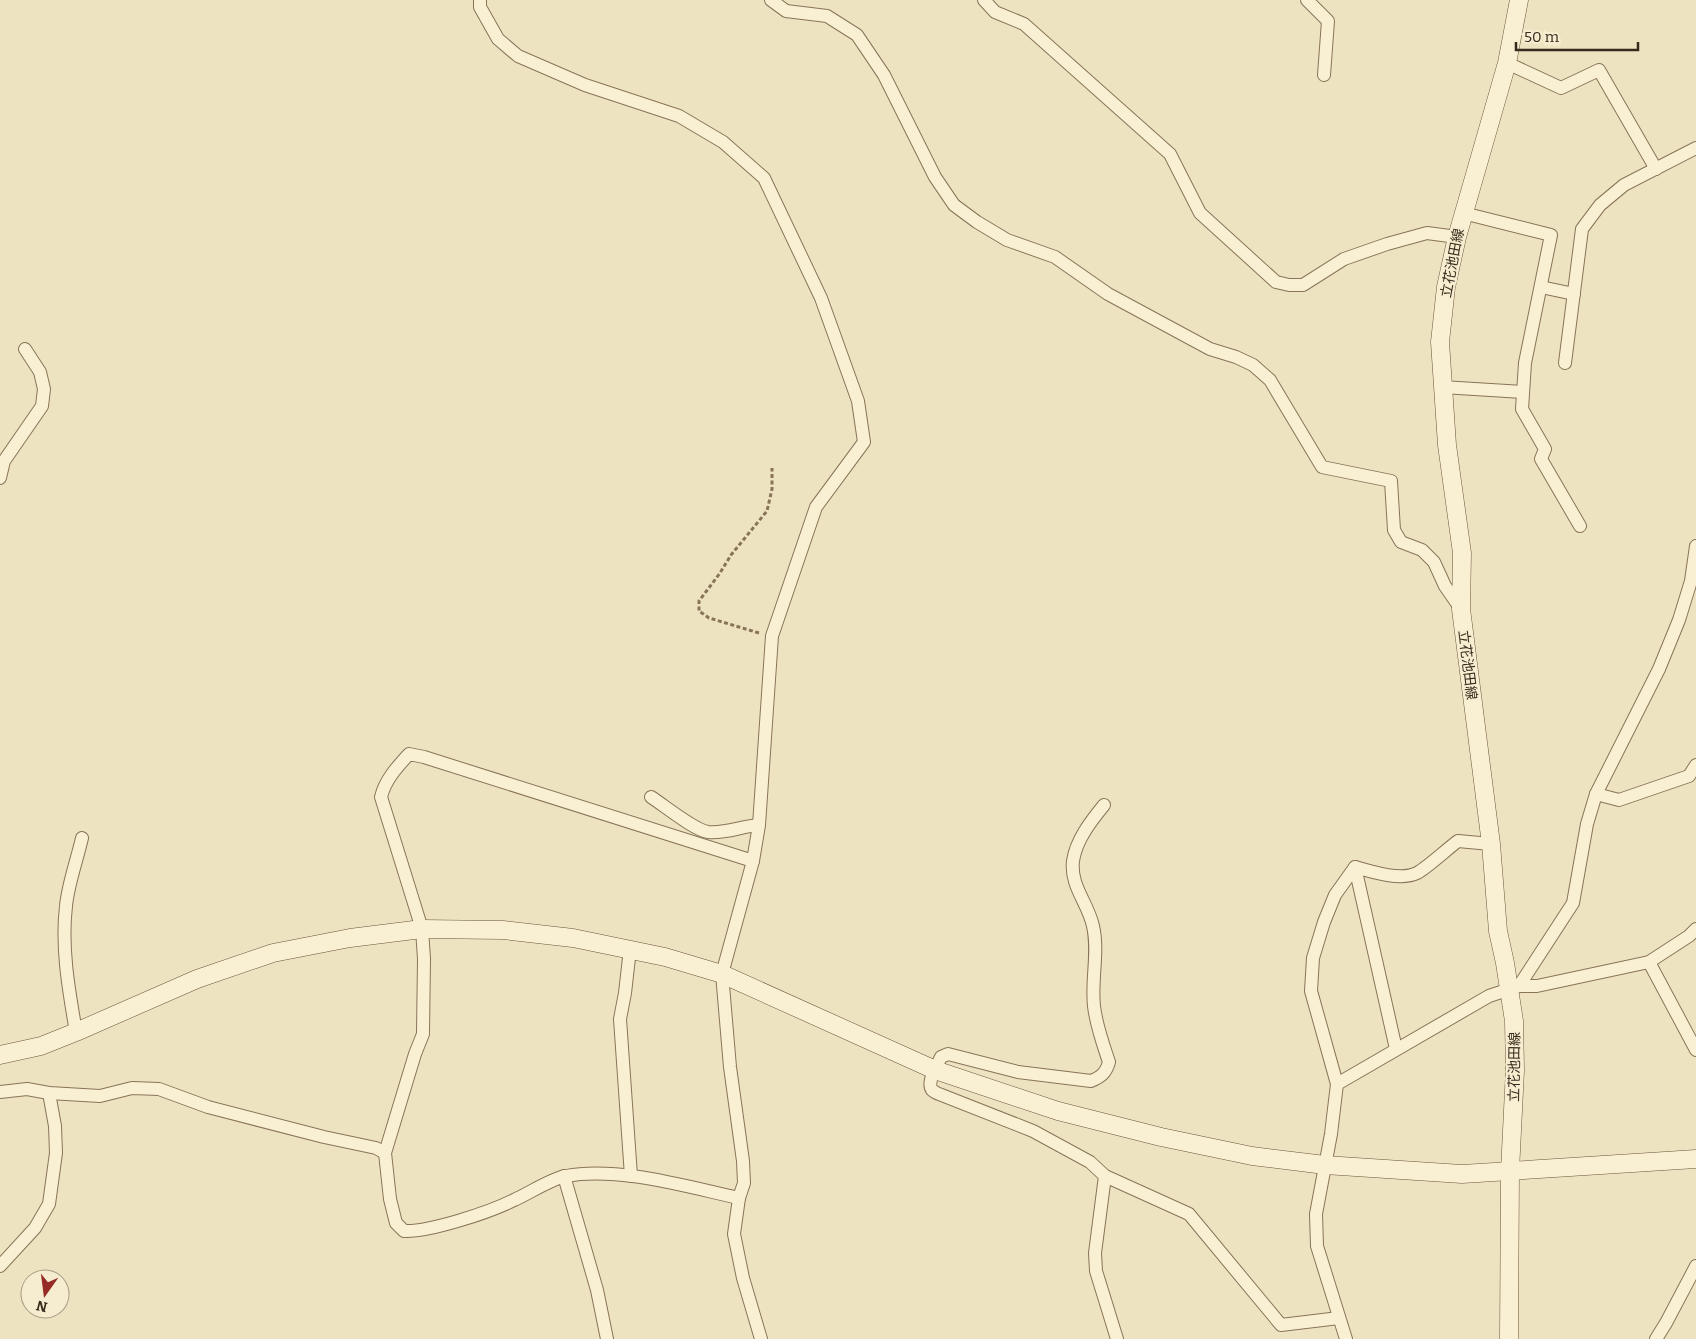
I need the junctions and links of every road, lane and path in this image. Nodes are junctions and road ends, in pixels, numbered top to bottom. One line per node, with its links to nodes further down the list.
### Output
1 (480, 0): 24 (street)
2 (771, 0): 23 (street)
3 (984, 0): 11 (street)
4 (1307, 0): 7 (street)
5 (1519, 0): 6 (street, 立花池田線)
6 (1507, 63): 9 (street); 10 (street, 立花池田線)
7 (1324, 75)
8 (1696, 148): 9 (street)
9 (1656, 168): 13 (street)
10 (1463, 213): 11 (street, 立花池田線); 12 (street)
11 (1457, 237): 16 (street, 立花池田線)
12 (1541, 287): 13 (street); 17 (street)
13 (1574, 294): 15 (street)
14 (25, 349): 19 (street)
15 (1565, 363)
16 (1442, 387): 17 (street); 23 (street, 立花池田線)
17 (1523, 392): 20 (street)
18 (772, 468): 24 (path)
19 (0, 478)
20 (1580, 526)
21 (1696, 546): 22 (street)
22 (1693, 582): 26 (street)
23 (1461, 609): 31 (street, 立花池田線)
24 (772, 636): 29 (street)
25 (1696, 765): 26 (street)
26 (1596, 794): 39 (street)
27 (651, 797): 29 (street)
28 (1104, 805): 44 (street)
29 (759, 825): 32 (street)
30 (82, 838): 40 (street)
31 (1491, 844): 33 (street); 39 (street, 立花池田線)
32 (753, 861): 34 (street); 38 (street)
33 (1355, 867): 41 (street); 45 (street)
34 (422, 929): 36 (street); 40 (street); 48 (street)
35 (1696, 929): 37 (street)
36 (630, 949): 38 (street); 53 (street)
37 (1649, 962): 39 (street); 42 (street)
38 (722, 974): 44 (street); 55 (street)
39 (1514, 988): 41 (street); 51 (street, 立花池田線)
40 (76, 1032): 43 (street)
41 (1396, 1049): 45 (street)
42 (1696, 1050)
43 (0, 1055)
44 (935, 1070): 50 (street); 54 (street)
45 (1337, 1084): 50 (street)
46 (0, 1092): 47 (street)
47 (49, 1093): 48 (street); 56 (street)
48 (385, 1153): 52 (street)
49 (1696, 1159): 51 (street)
50 (1325, 1165): 51 (street); 58 (street)
51 (1510, 1171): 63 (street, 立花池田線)
52 (564, 1176): 53 (street); 59 (street)
53 (631, 1176): 55 (street)
54 (1105, 1176): 58 (street); 61 (street)
55 (739, 1198): 60 (street)
56 (0, 1266)
57 (1696, 1266): 64 (street)
58 (1339, 1318): 62 (street)
59 (607, 1339)
60 (760, 1339)
61 (1117, 1339)
62 (1346, 1339)
63 (1509, 1339)
64 (1656, 1339)

